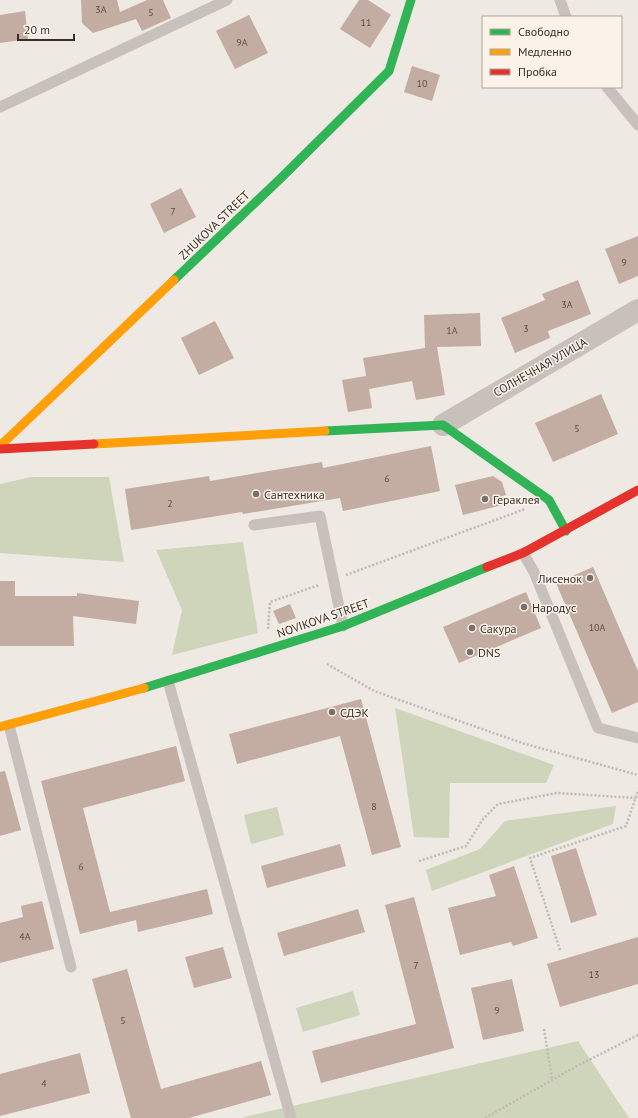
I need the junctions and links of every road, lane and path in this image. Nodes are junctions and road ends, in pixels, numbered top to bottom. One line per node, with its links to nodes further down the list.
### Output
1 (228, 0): 6 (lane)
2 (411, 0): 10 (street, ZHUKOVA STREET)
3 (560, 0): 4 (lane)
4 (566, 16)
5 (608, 88): 7 (lane)
6 (0, 107)
7 (638, 125)
8 (638, 310): 9 (street, СОЛНЕЧНАЯ УЛИЦА)
9 (443, 425): 11 (street); 13 (street)
10 (0, 446)
11 (0, 449)
12 (638, 490): 15 (street, NOVIKOVA STREET)
13 (549, 500): 15 (street); 17 (path)
14 (254, 525): 17 (lane)
15 (566, 531): 16 (street, NOVIKOVA STREET)
16 (523, 553): 18 (street, NOVIKOVA STREET); 23 (lane)
17 (334, 580): 18 (lane); 19 (path)
18 (343, 626): 21 (street, NOVIKOVA STREET)
19 (268, 630)
20 (327, 664): 24 (path)
21 (168, 681): 22 (street, NOVIKOVA STREET); 33 (lane)
22 (4, 726): 29 (lane)
23 (638, 738)
24 (638, 775)
25 (638, 791): 26 (path)
26 (636, 798): 27 (path); 28 (path)
27 (419, 861)
28 (560, 950)
29 (71, 967)
30 (544, 1029): 32 (path)
31 (638, 1035): 32 (path)
32 (552, 1079): 34 (path)
33 (291, 1118)
34 (485, 1118)

